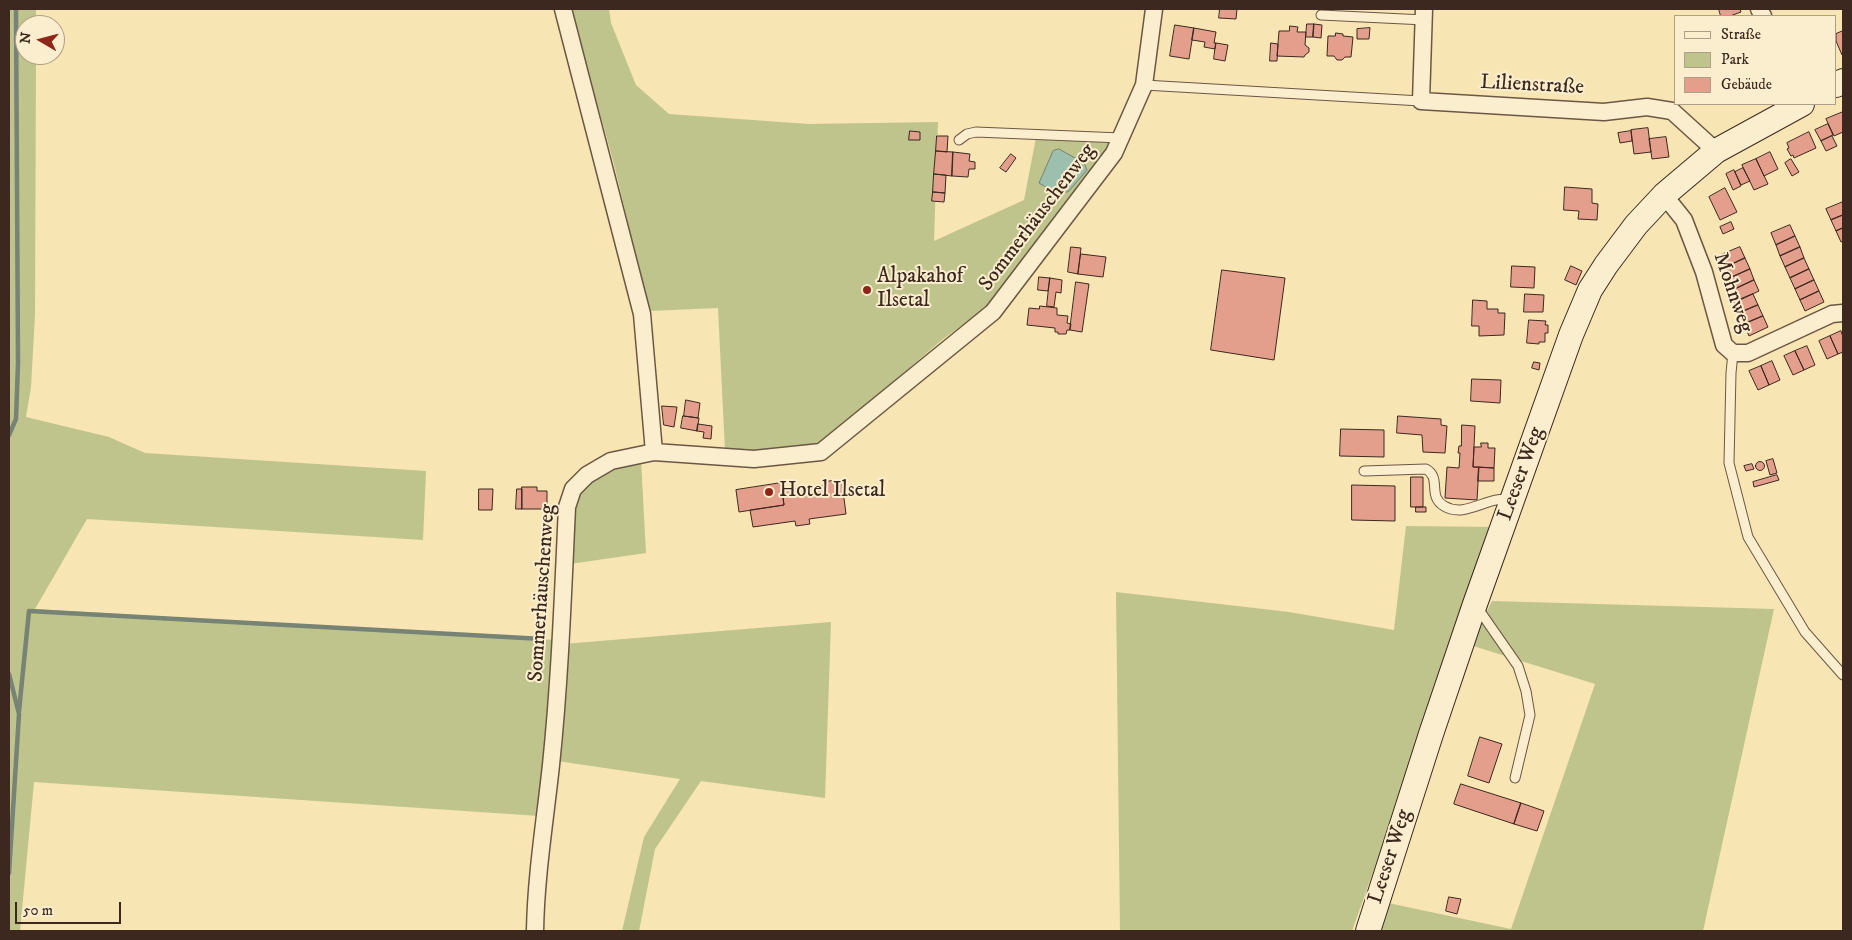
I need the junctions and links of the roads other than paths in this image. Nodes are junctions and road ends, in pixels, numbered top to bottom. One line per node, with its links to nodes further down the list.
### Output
1 (563, 9): 14 (street)
2 (1154, 9): 5 (street, Sommerhäuschenweg)
3 (1321, 15): 4 (lane)
4 (1424, 15): 6 (street)
5 (1144, 85): 6 (lane); 8 (street, Sommerhäuschenweg)
6 (1421, 101): 10 (street, Lilienstraße)
7 (1800, 105): 10 (street, Leeser Weg)
8 (1121, 138): 9 (lane); 14 (street, Sommerhäuschenweg)
9 (959, 140)
10 (1716, 152): 11 (street, Leeser Weg)
11 (1664, 195): 13 (street, Mohnweg); 16 (street, Leeser Weg)
12 (1843, 313): 13 (street, Mohnweg)
13 (1733, 353): 18 (lane)
14 (654, 452): 20 (street, Sommerhäuschenweg)
15 (1364, 471): 16 (lane)
16 (1512, 501): 17 (street, Leeser Weg)
17 (1475, 604): 19 (lane); 21 (street, Leeser Weg)
18 (1843, 675)
19 (1515, 778)
20 (535, 931)
21 (1368, 931)

